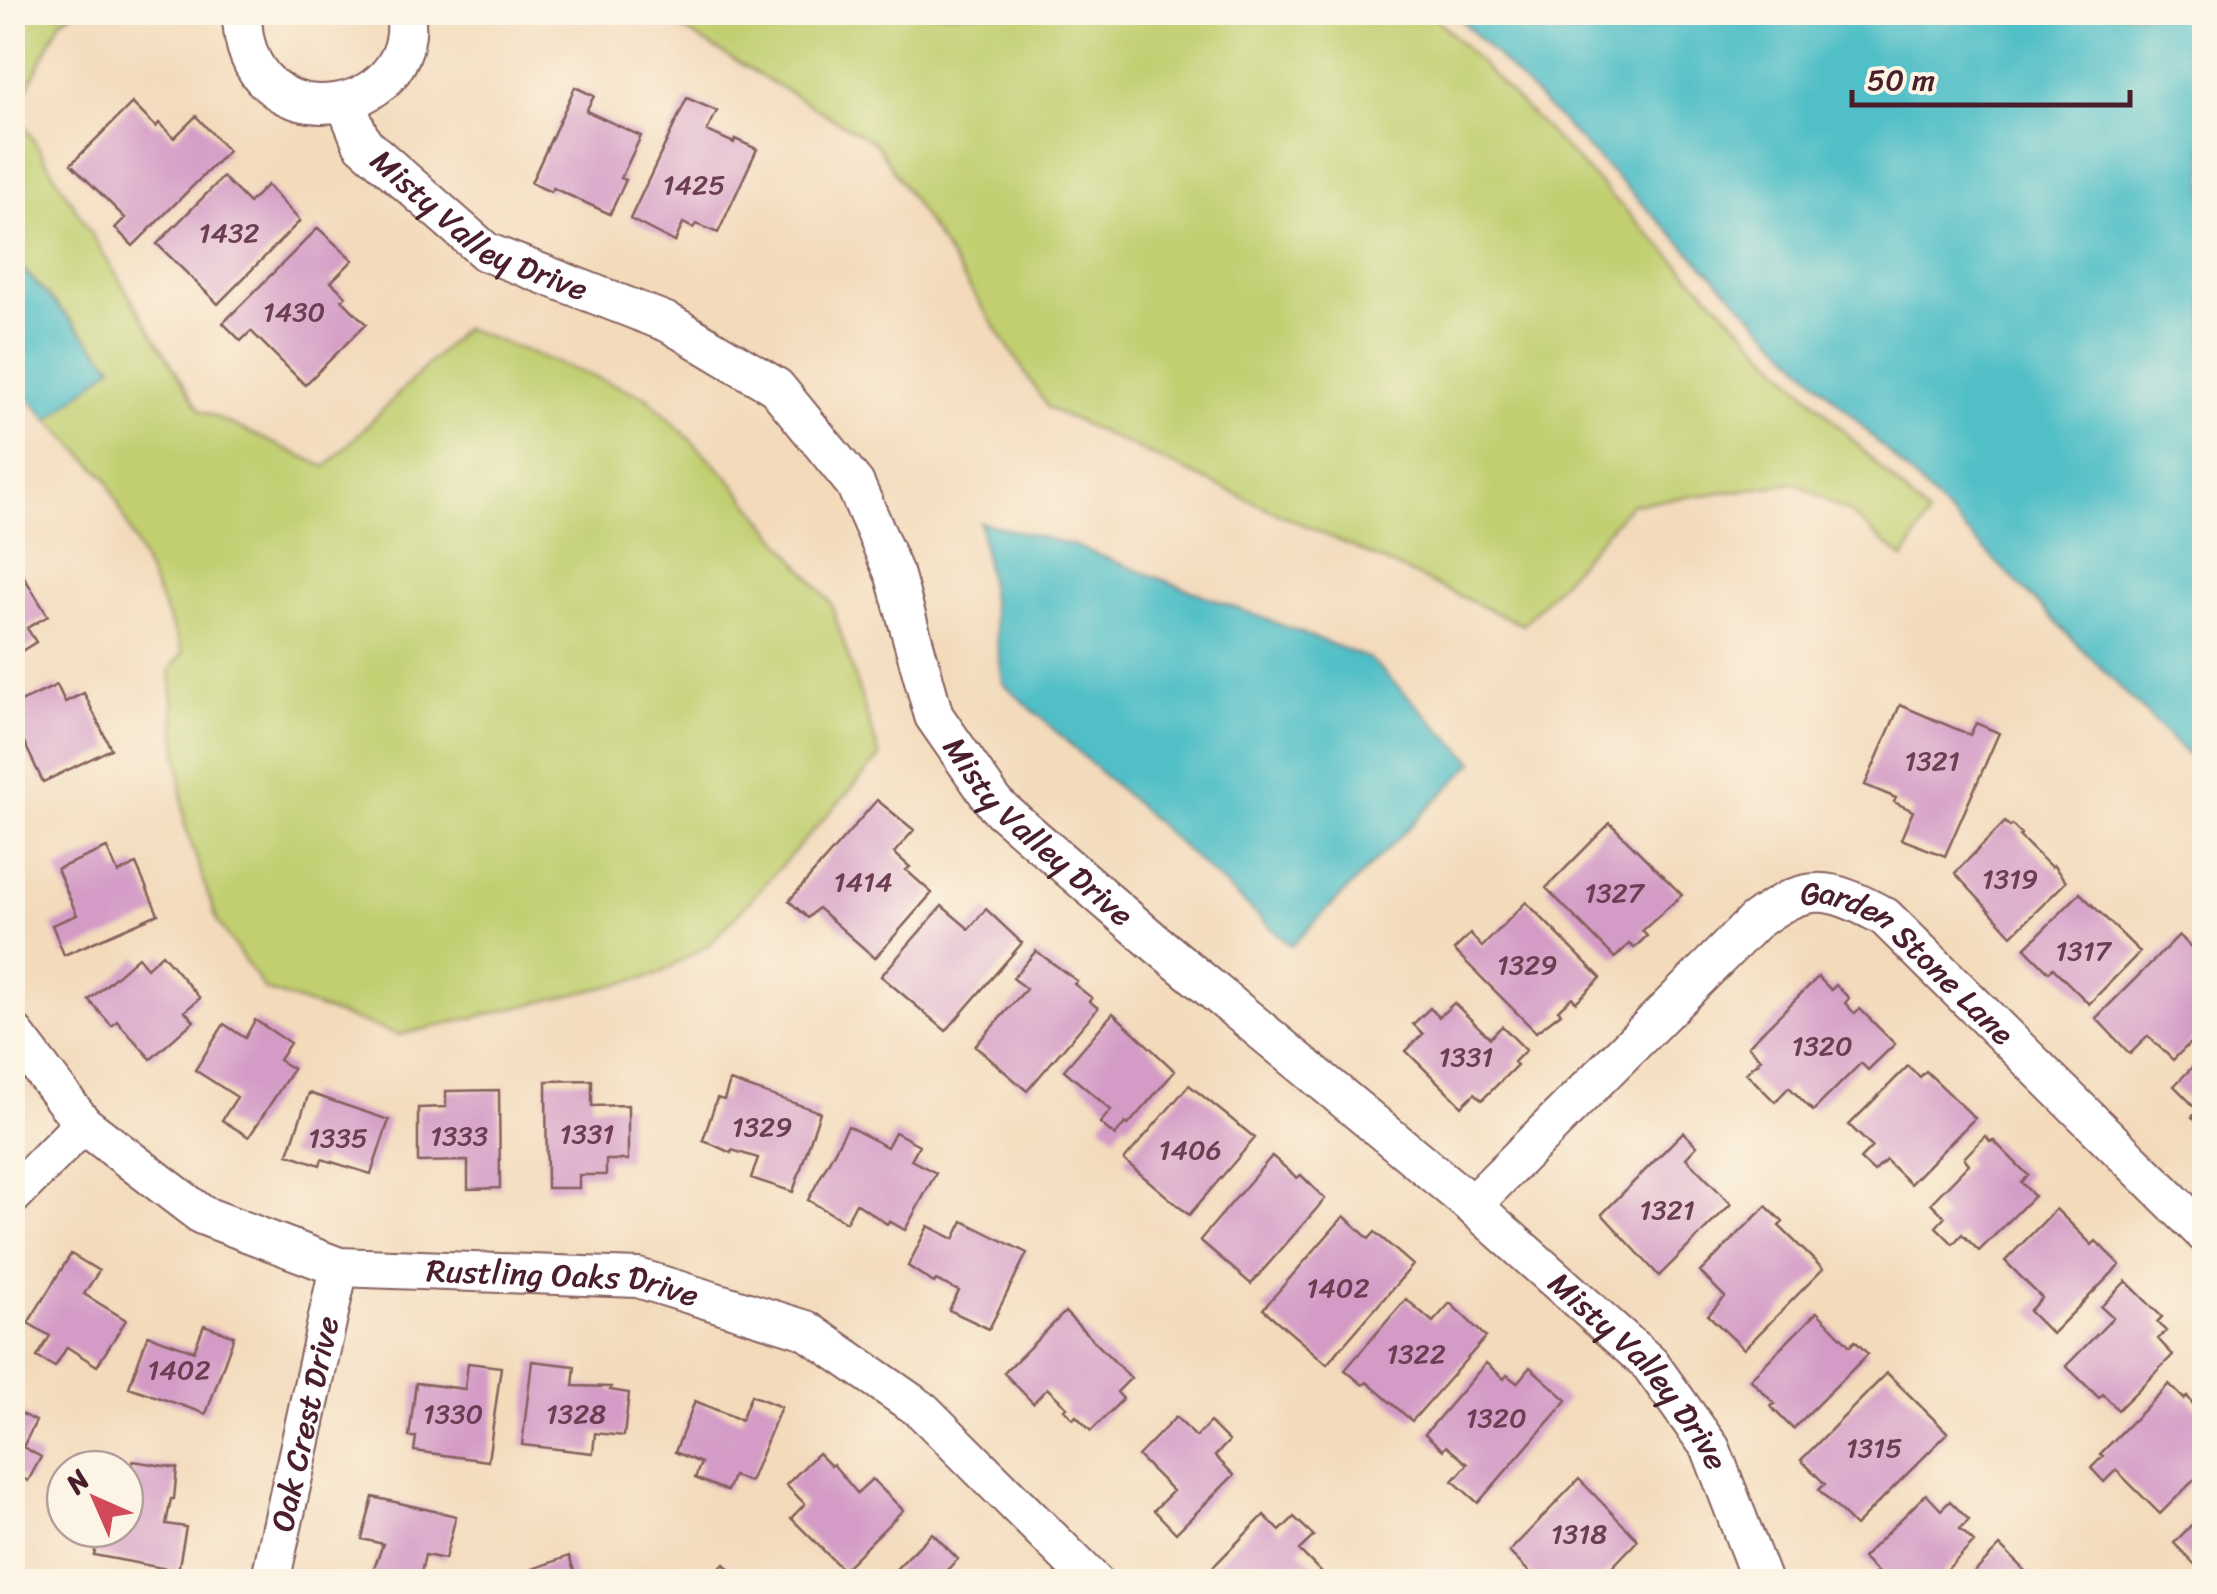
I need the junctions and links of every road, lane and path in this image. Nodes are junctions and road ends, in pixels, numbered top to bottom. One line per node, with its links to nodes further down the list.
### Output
1 (242, 12): 3 (street)
2 (405, 12): 3 (street, Misty Valley Drive)
3 (346, 102): 7 (street, Misty Valley Drive)
4 (12, 1031): 5 (street, Rustling Oaks Drive)
5 (82, 1124): 6 (street); 9 (street, Rustling Oaks Drive)
6 (12, 1196)
7 (1472, 1205): 8 (street, Garden Stone Lane); 12 (street, Misty Valley Drive)
8 (2204, 1232)
9 (339, 1267): 10 (street, Oak Crest Drive); 11 (street, Rustling Oaks Drive)
10 (270, 1582)
11 (1094, 1582)
12 (1762, 1582)

